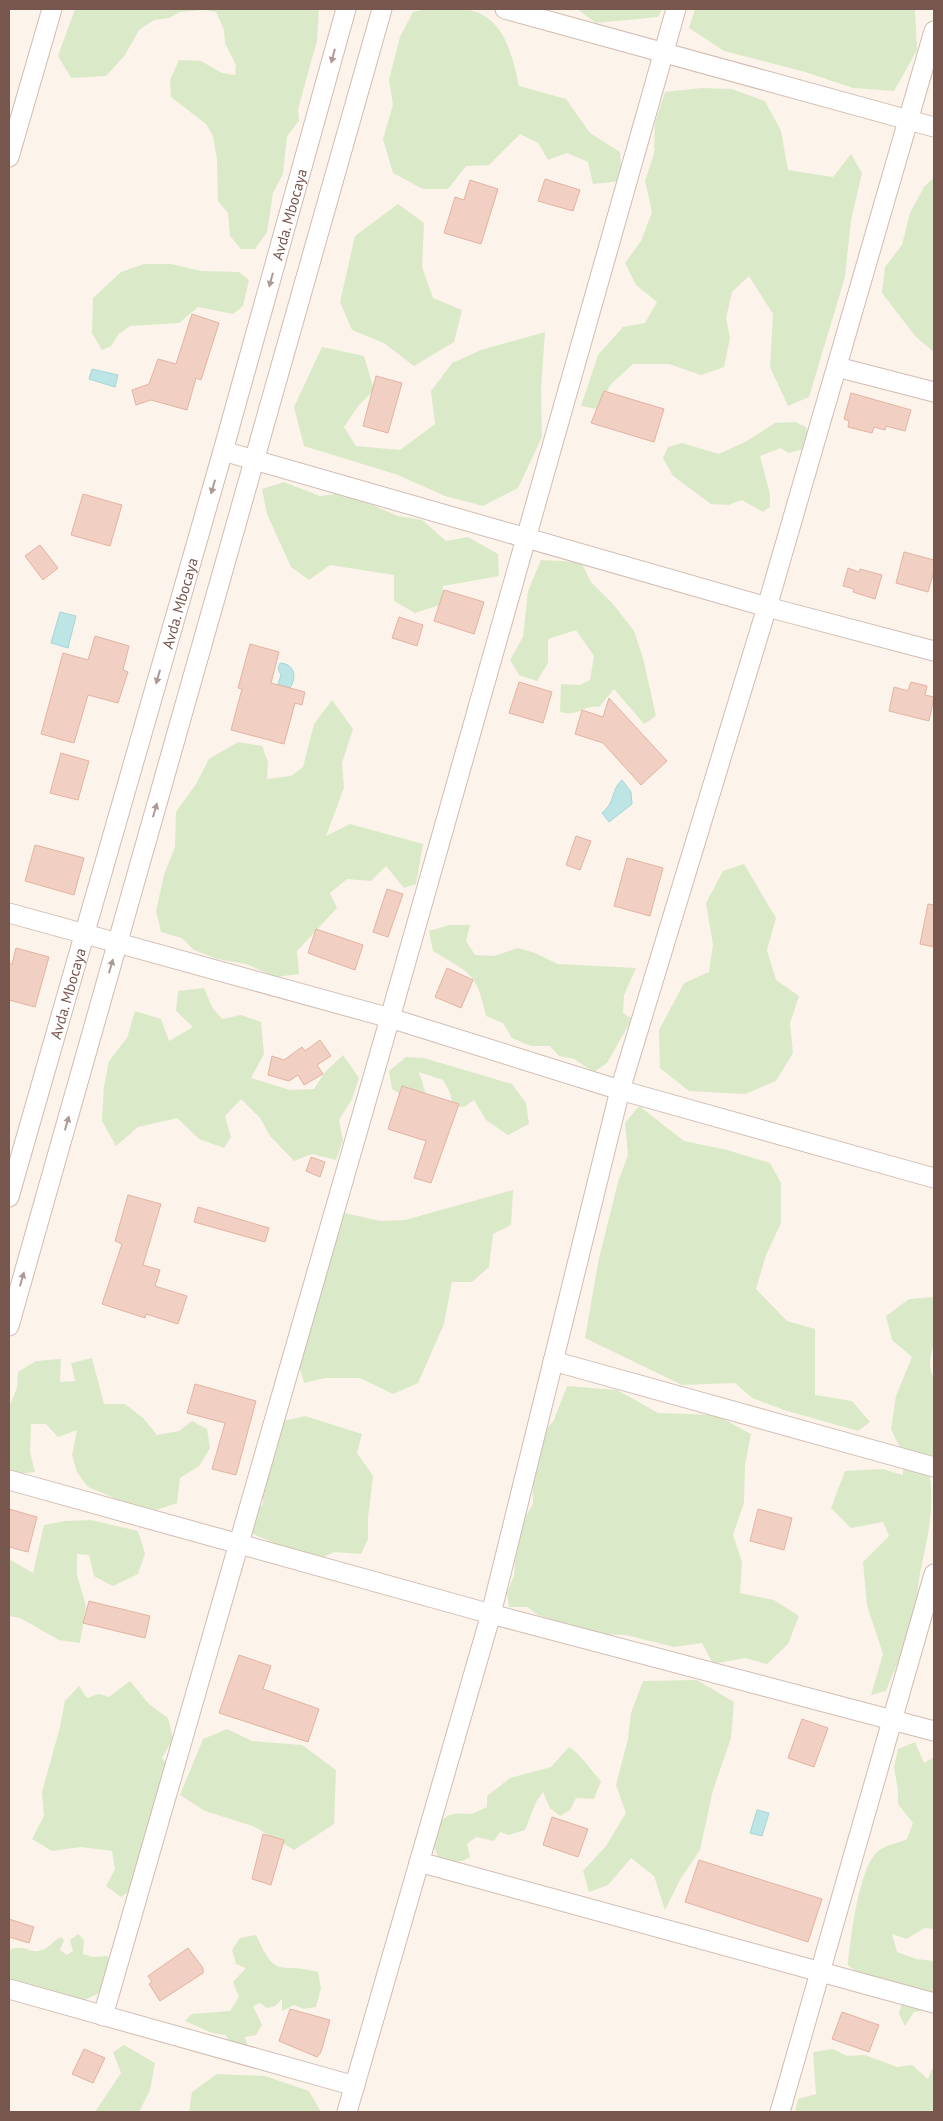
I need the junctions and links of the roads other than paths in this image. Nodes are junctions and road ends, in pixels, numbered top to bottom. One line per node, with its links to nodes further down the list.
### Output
1 (52, 9): 10 (street)
2 (346, 9): 13 (street, Avda. Mbocaya, one-way to 13)
3 (382, 9): 14 (street)
4 (505, 9): 7 (street)
5 (676, 9): 7 (street)
6 (934, 31): 8 (street)
7 (664, 53): 8 (street); 15 (street)
8 (908, 120): 9 (street); 11 (street)
9 (934, 127)
10 (9, 157)
11 (837, 366): 12 (street); 16 (street)
12 (934, 392)
13 (224, 450): 14 (street); 19 (street, Avda. Mbocaya, one-way to 19)
14 (255, 458): 15 (street); 20 (street, one-way to 14)
15 (528, 536): 16 (street); 21 (street)
16 (767, 607): 17 (street); 22 (street)
17 (934, 651)
18 (9, 913): 19 (street)
19 (84, 933): 20 (street); 24 (street, Avda. Mbocaya)
20 (118, 944): 21 (street); 25 (street, one-way to 20)
21 (390, 1018): 22 (street); 29 (street)
22 (620, 1090): 23 (street); 26 (street)
23 (934, 1178)
24 (9, 1197)
25 (9, 1326)
26 (554, 1361): 27 (street); 31 (street)
27 (934, 1467)
28 (9, 1480): 29 (street)
29 (239, 1544): 31 (street); 38 (street)
30 (934, 1574): 32 (street)
31 (491, 1614): 32 (street); 34 (street)
32 (891, 1719): 33 (street); 35 (street)
33 (934, 1731)
34 (420, 1862): 35 (street); 39 (street)
35 (820, 1972): 37 (street); 41 (street)
36 (9, 1989): 38 (street)
37 (934, 2003)
38 (103, 2016): 39 (street)
39 (355, 2086): 40 (street)
40 (347, 2112)
41 (780, 2112)

